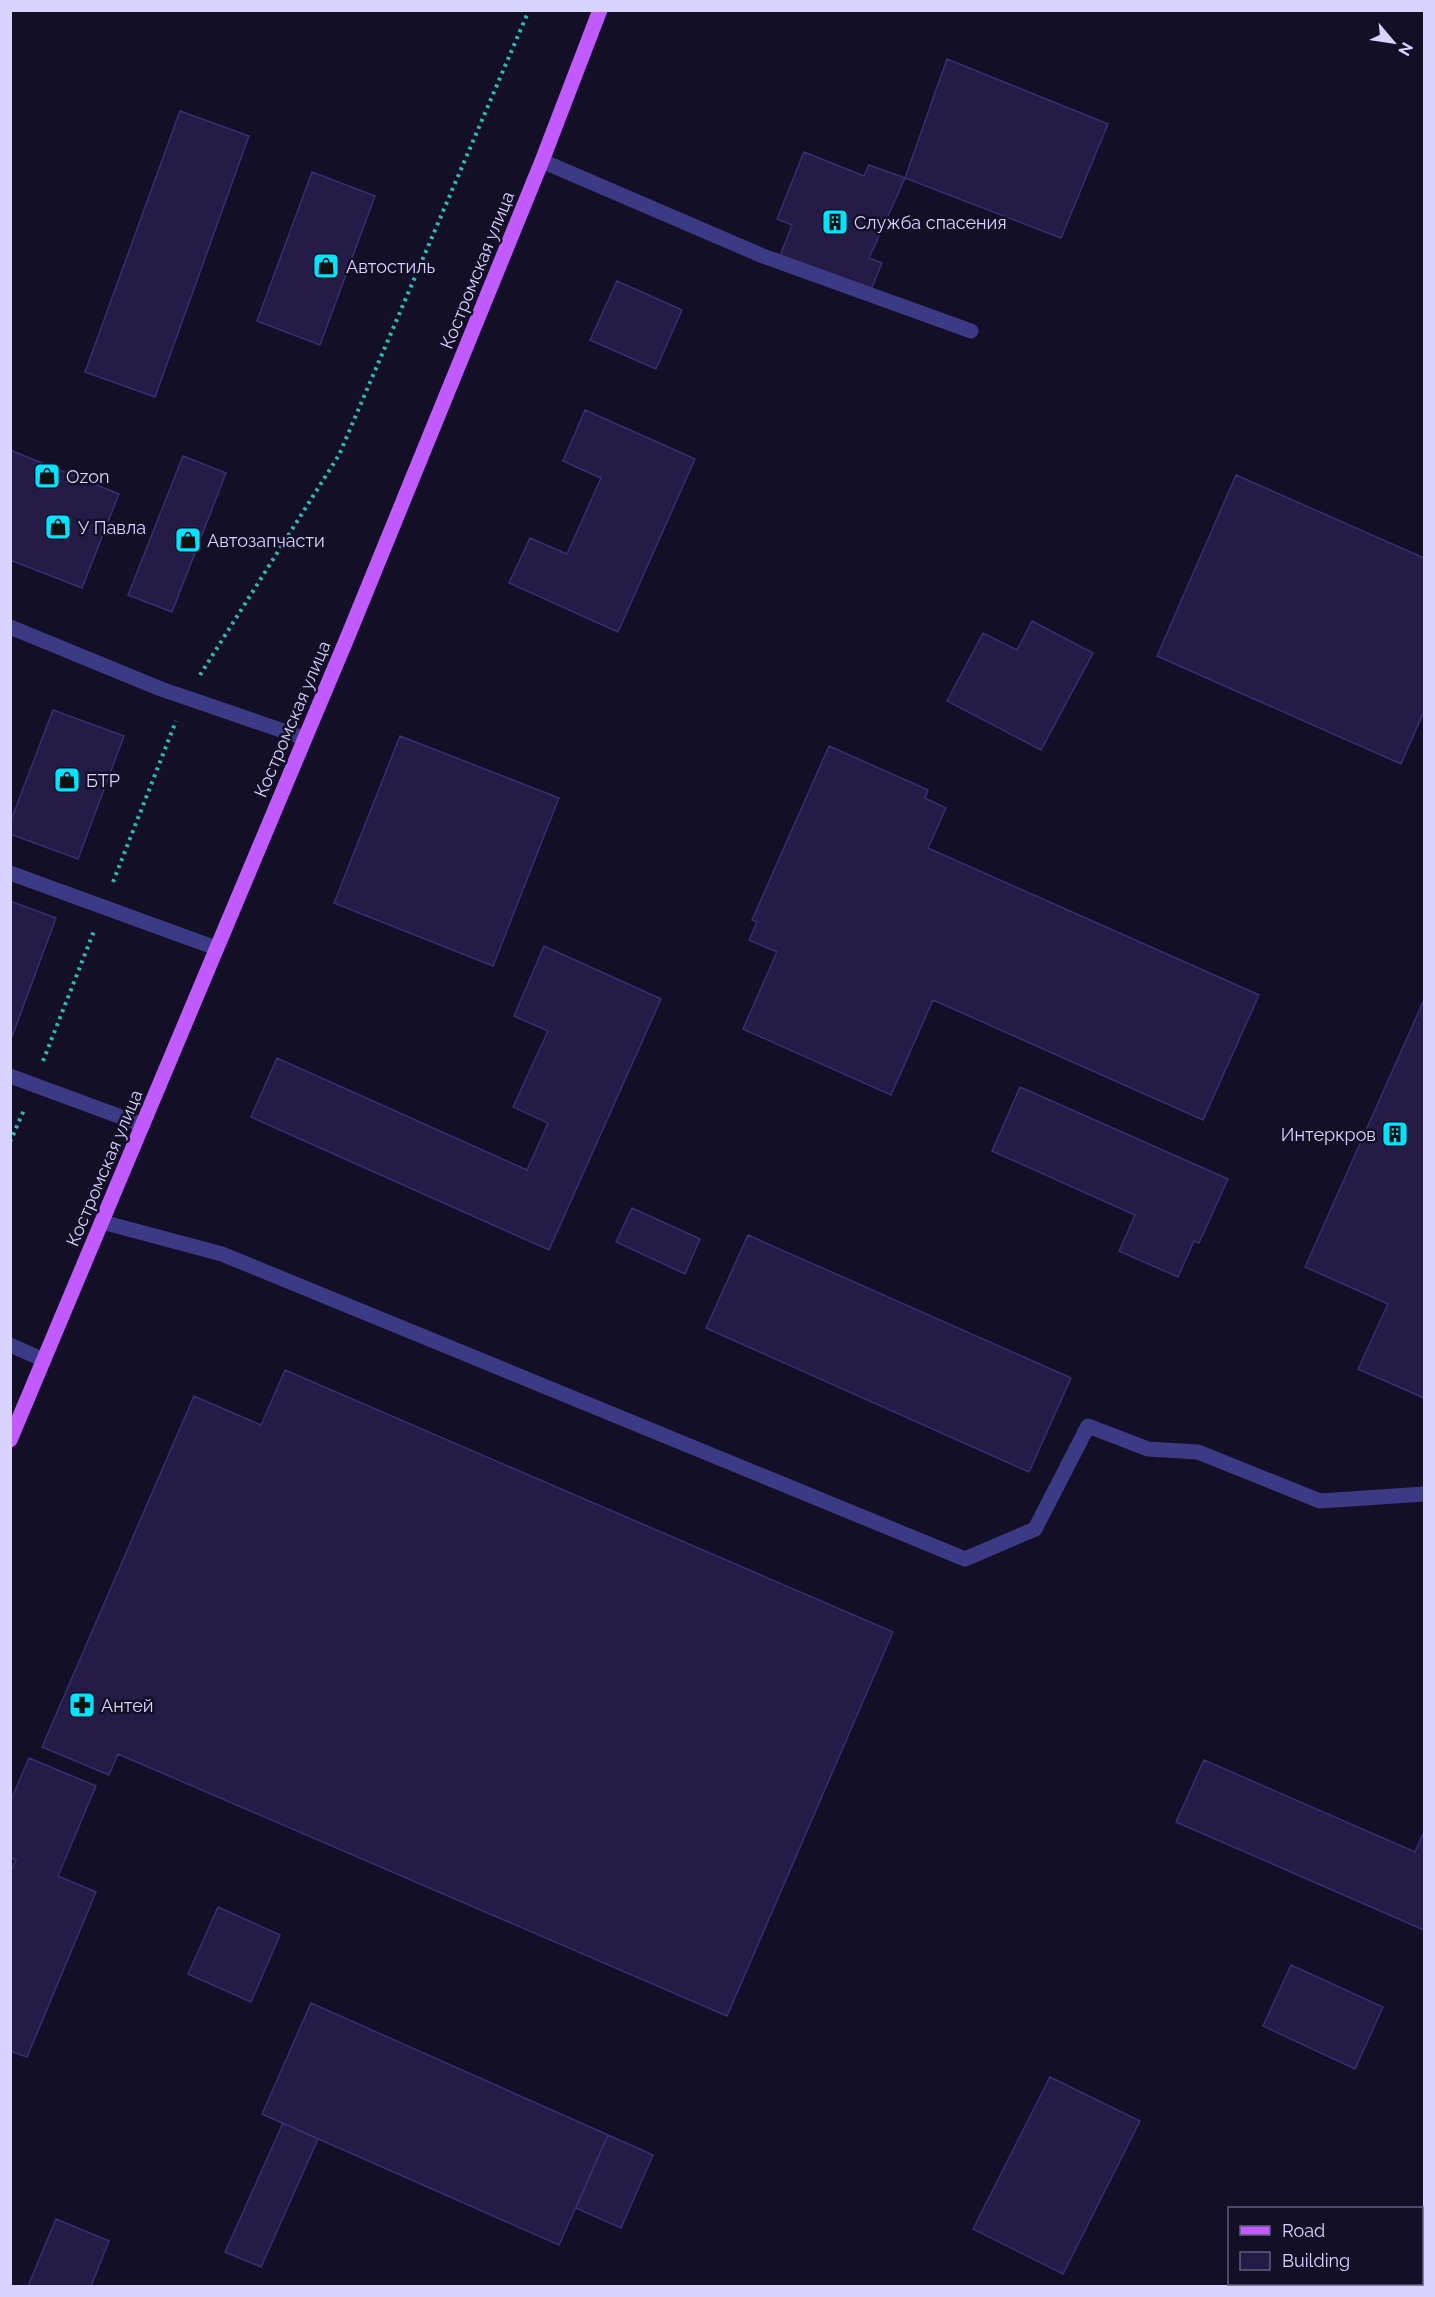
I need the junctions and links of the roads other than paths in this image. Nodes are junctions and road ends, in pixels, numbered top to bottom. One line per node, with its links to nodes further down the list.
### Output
1 (600, 10): 2 (main road, Костромская улица)
2 (542, 161): 3 (street); 5 (main road, Костромская улица)
3 (971, 331)
4 (10, 627): 5 (street)
5 (304, 738): 7 (main road, Костромская улица)
6 (10, 873): 7 (street)
7 (216, 948): 9 (main road, Костромская улица)
8 (10, 1076): 9 (street)
9 (143, 1125): 10 (main road, Костромская улица)
10 (102, 1222): 12 (main road, Костромская улица); 14 (street)
11 (10, 1345): 12 (street)
12 (44, 1359): 13 (main road, Костромская улица)
13 (10, 1440)
14 (1425, 1494)

